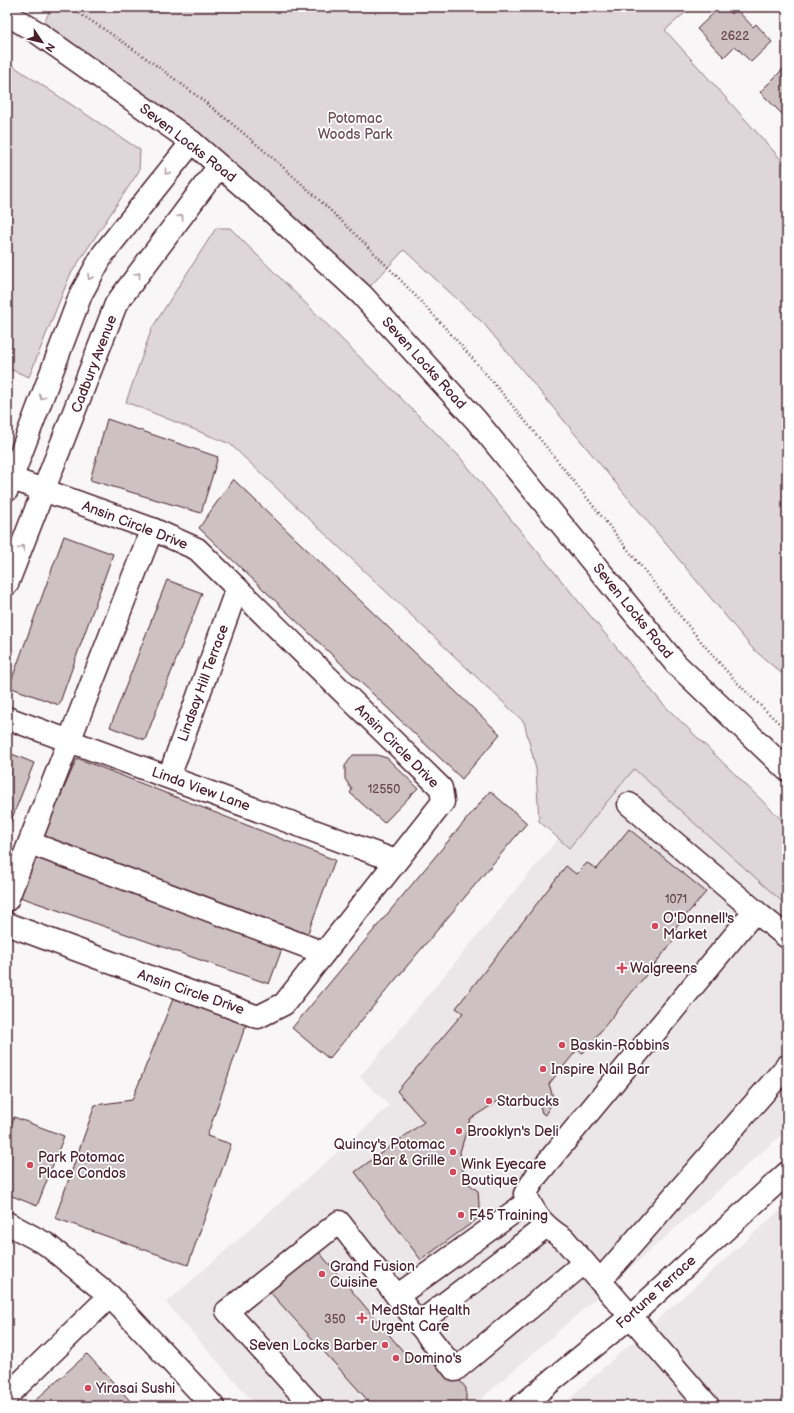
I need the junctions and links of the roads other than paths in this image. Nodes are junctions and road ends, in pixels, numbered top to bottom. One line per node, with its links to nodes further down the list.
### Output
1 (7, 14): 2 (street, Seven Locks Road)
2 (192, 142): 3 (street, Seven Locks Road); 4 (street, one-way to 4)
3 (219, 166): 5 (street, Cadbury Avenue, one-way to 3); 11 (street, Seven Locks Road)
4 (8, 482): 5 (street, Ansin Circle Drive)
5 (45, 490): 6 (street, Ansin Circle Drive); 7 (street, Cadbury Avenue, one-way to 5)
6 (152, 529): 8 (street, Ansin Circle Drive); 10 (street)
7 (7, 584)
8 (237, 588): 12 (street, Lindsay Hill Terrace); 15 (street, Ansin Circle Drive)
9 (7, 718): 10 (street, Linda View Lane)
10 (70, 741): 12 (street, Linda View Lane); 14 (street)
11 (787, 770)
12 (169, 777): 15 (street, Linda View Lane)
13 (628, 804): 17 (street)
14 (30, 843): 16 (street); 20 (street)
15 (396, 861): 20 (street, Ansin Circle Drive)
16 (7, 900)
17 (755, 911): 19 (street); 23 (street)
18 (7, 924): 20 (street, Ansin Circle Drive)
19 (787, 937)
20 (324, 953)
21 (787, 1066): 27 (street)
22 (787, 1173): 30 (street, Fortune Terrace)
23 (529, 1201): 25 (street); 29 (street)
24 (7, 1223): 28 (street)
25 (545, 1227): 26 (street); 31 (street)
26 (584, 1263): 27 (street); 31 (street)
27 (600, 1281): 30 (street)
28 (110, 1296): 32 (street); 33 (street)
29 (397, 1296): 31 (street); 34 (street)
30 (630, 1317): 35 (street, Fortune Terrace); 36 (street)
31 (418, 1324)
32 (7, 1396)
33 (213, 1406)
34 (312, 1406)
35 (522, 1406)
36 (708, 1406)

